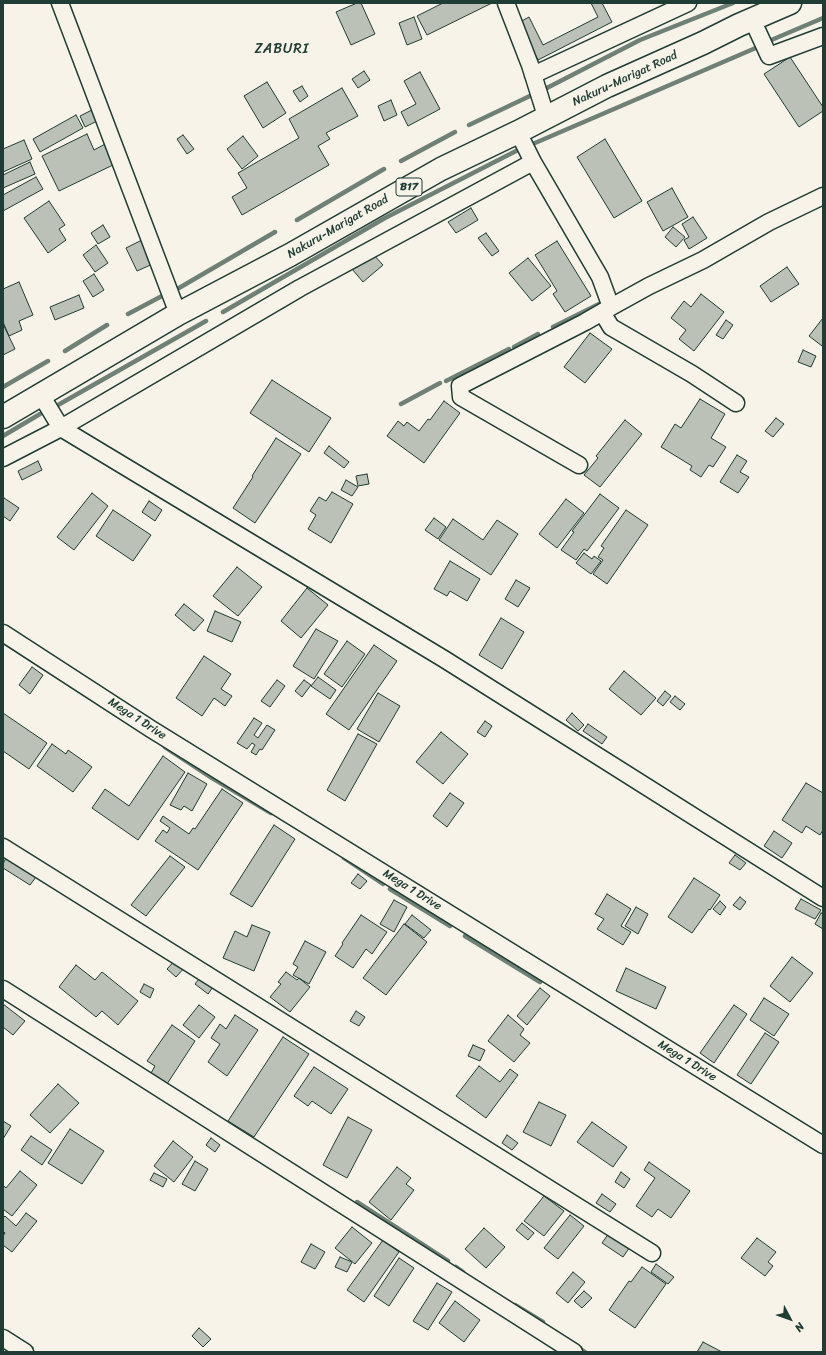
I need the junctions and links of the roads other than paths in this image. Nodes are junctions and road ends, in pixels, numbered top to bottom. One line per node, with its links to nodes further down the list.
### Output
1 (60, 3): 13 (street)
2 (506, 3): 7 (street)
3 (688, 3): 7 (street)
4 (790, 3): 5 (main road, Nakuru-Marigat Road / B17)
5 (752, 19): 6 (street); 8 (main road, Nakuru-Marigat Road / B17)
6 (823, 36)
7 (533, 75): 8 (street)
8 (546, 116): 9 (main road, Nakuru-Marigat Road / B17)
9 (518, 132): 10 (street); 13 (main road, Nakuru-Marigat Road / B17)
10 (533, 162): 12 (street); 17 (street)
11 (823, 196): 12 (street)
12 (607, 309): 15 (street); 19 (street)
13 (178, 314): 14 (main road, Nakuru-Marigat Road / B17)
14 (41, 395): 16 (main road, Nakuru-Marigat Road / B17); 17 (street)
15 (736, 403)
16 (3, 417)
17 (61, 428): 18 (street); 22 (street)
18 (3, 458)
19 (579, 465)
20 (3, 633): 24 (street, Mega 1 Drive)
21 (3, 847): 25 (street)
22 (823, 898)
23 (3, 990): 28 (street)
24 (823, 1145)
25 (652, 1253)
26 (3, 1338): 27 (street)
27 (25, 1352)
28 (574, 1352)

